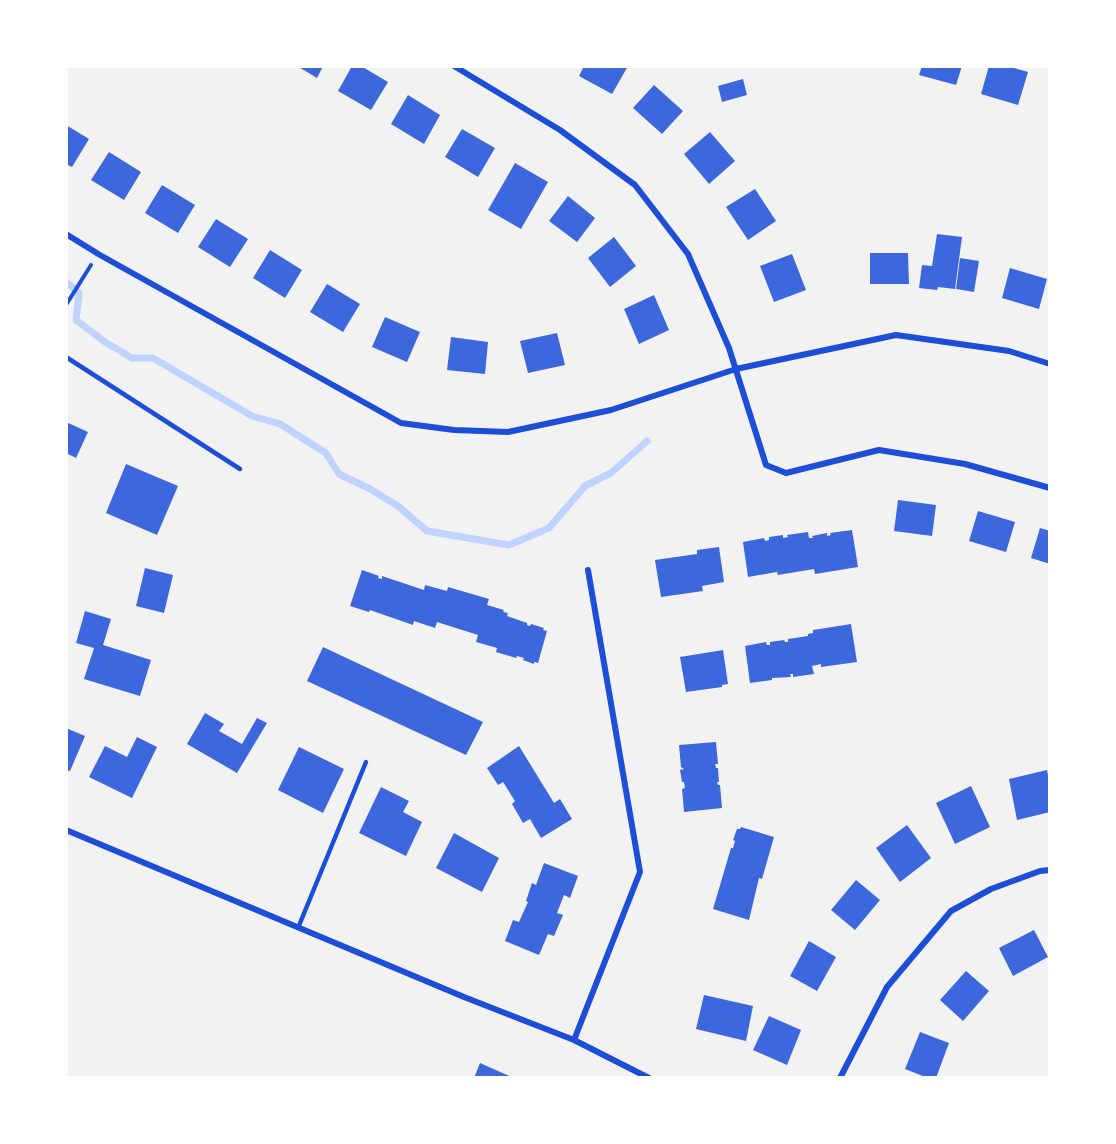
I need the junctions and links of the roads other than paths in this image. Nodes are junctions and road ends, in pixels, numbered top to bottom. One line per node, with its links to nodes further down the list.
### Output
1 (454, 66): 5 (street)
2 (66, 234): 5 (street)
3 (66, 357): 6 (lane)
4 (1050, 364): 5 (street)
5 (736, 369): 7 (street)
6 (240, 469)
7 (1050, 488)
8 (588, 570): 13 (street)
9 (366, 762): 12 (lane)
10 (66, 831): 12 (street)
11 (1050, 870): 15 (street)
12 (298, 928): 13 (street)
13 (574, 1040): 14 (street)
14 (649, 1078)
15 (840, 1078)

